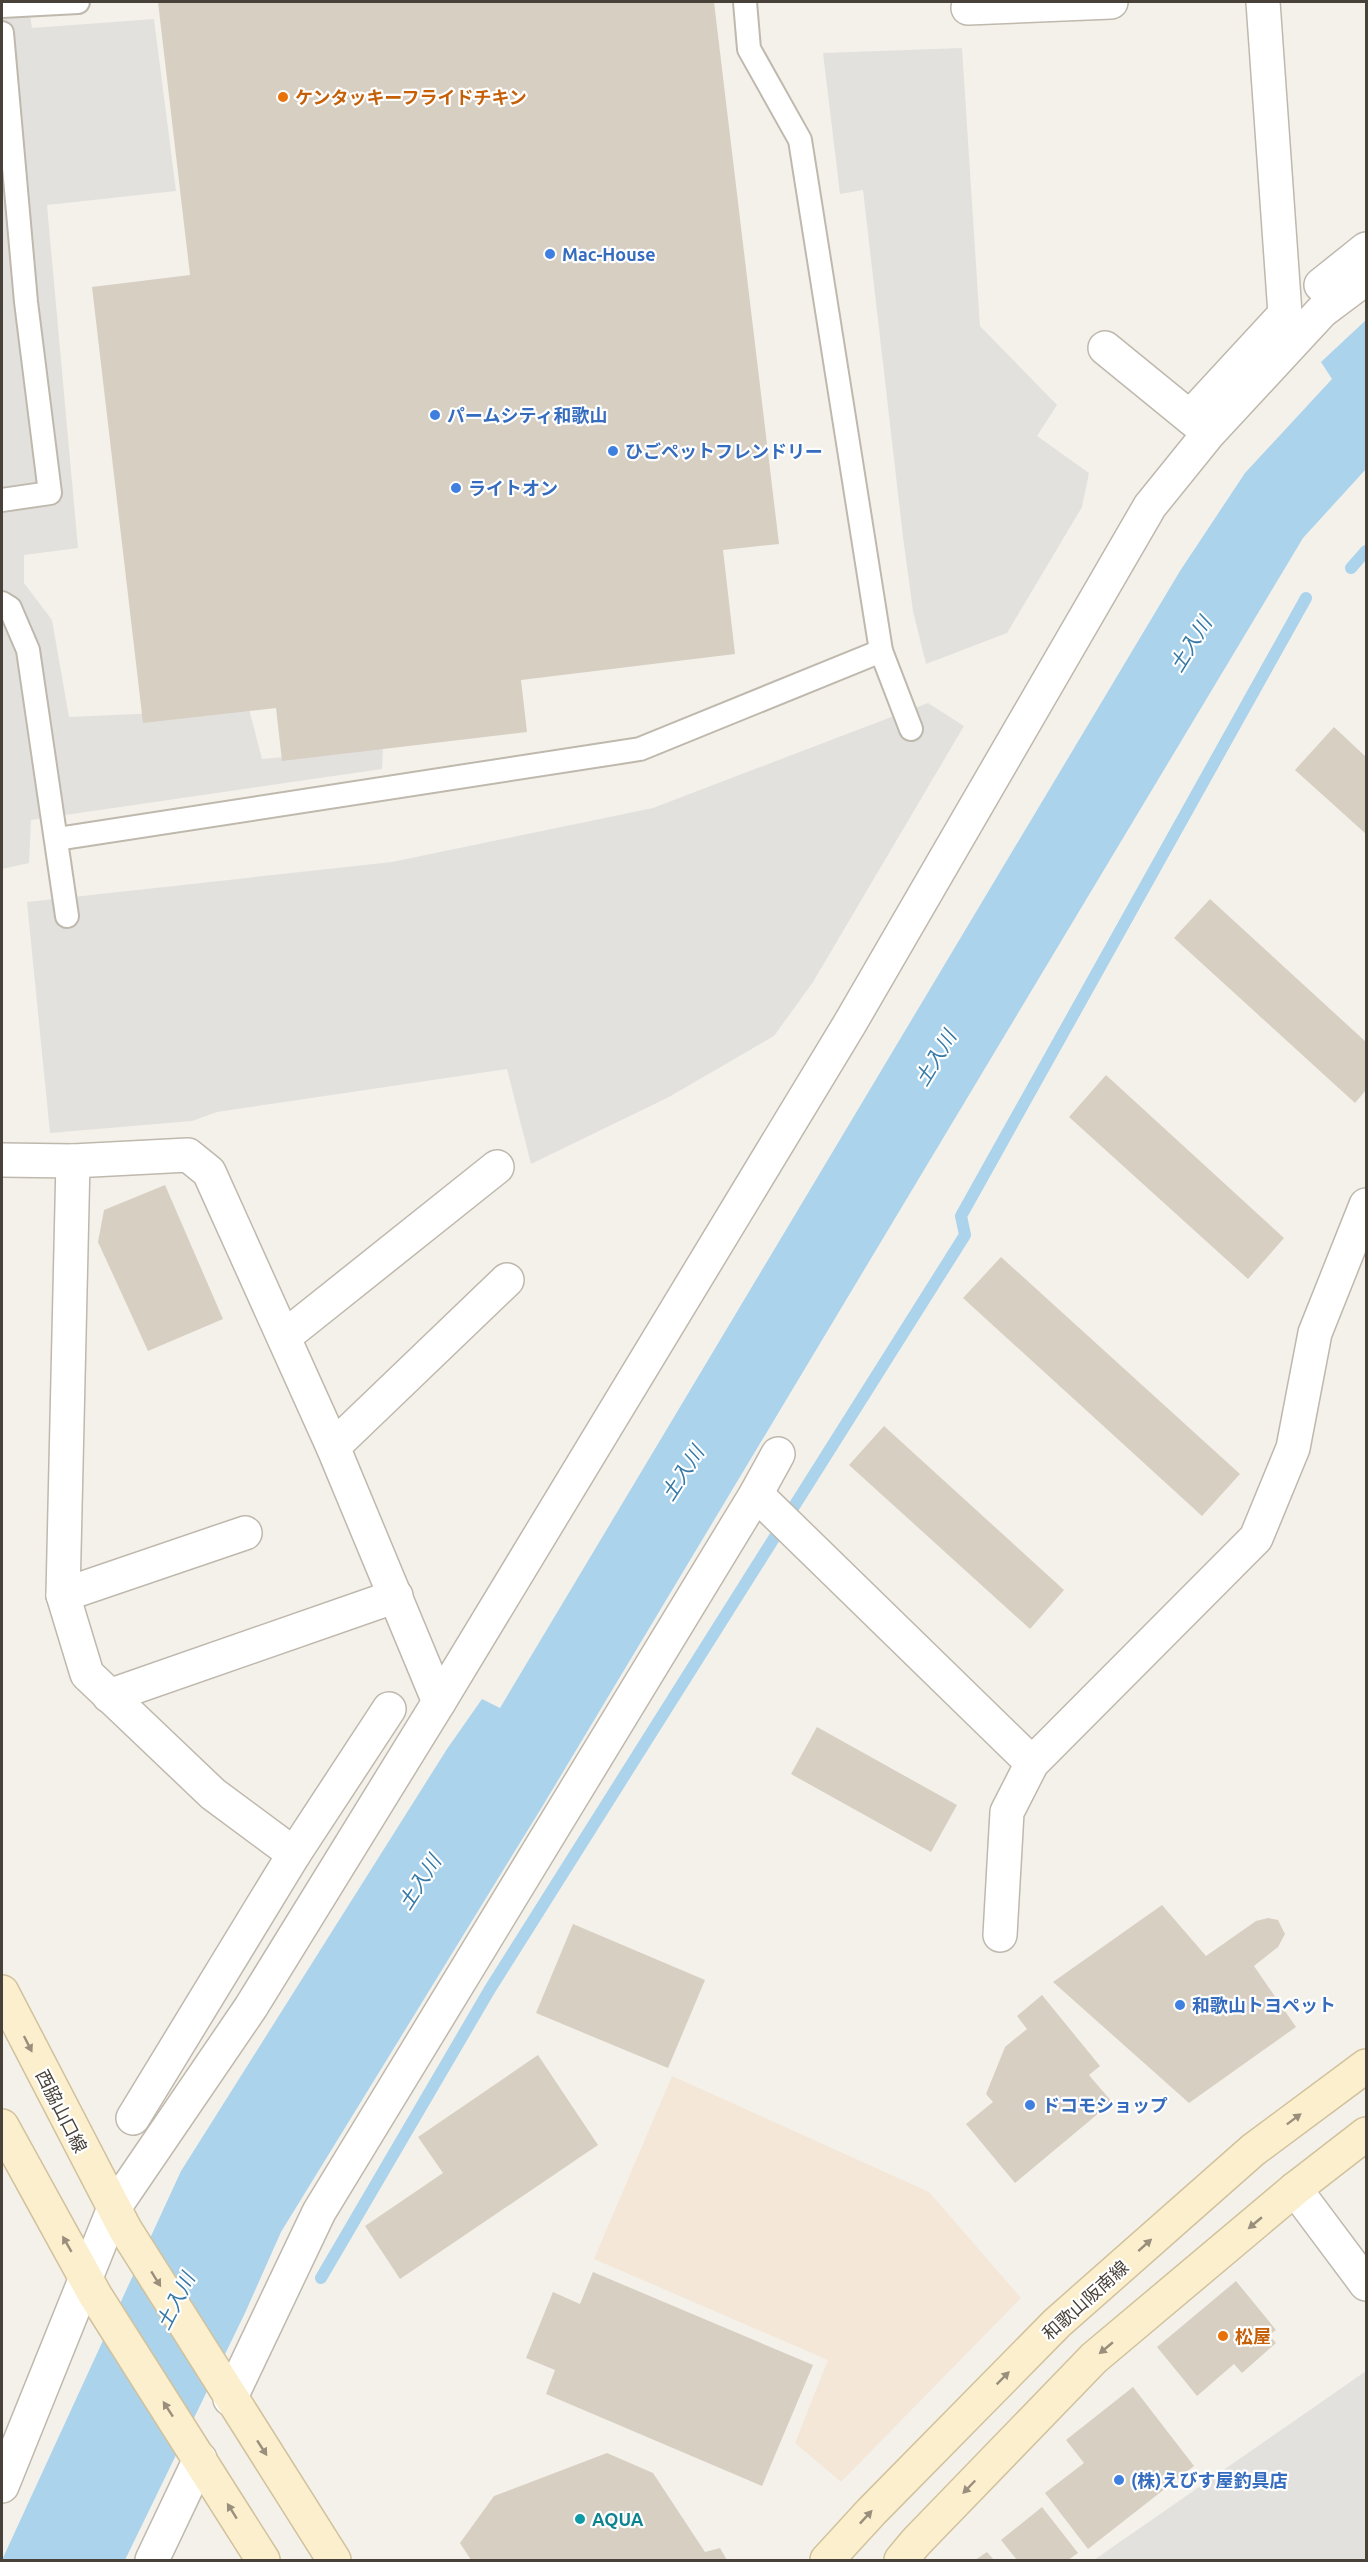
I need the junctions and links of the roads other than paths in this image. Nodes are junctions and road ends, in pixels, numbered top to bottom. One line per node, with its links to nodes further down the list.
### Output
1 (78, 2): 5 (lane)
2 (745, 2): 15 (lane)
3 (1111, 2): 6 (street)
4 (1263, 2): 10 (street)
5 (2, 6)
6 (968, 8)
7 (2, 33): 13 (lane)
8 (1366, 249): 10 (street)
9 (1366, 278): 12 (street)
10 (1285, 314): 12 (street)
11 (1105, 348): 12 (street)
12 (1200, 425): 32 (street)
13 (2, 500)
14 (2, 603): 17 (lane)
15 (880, 651): 16 (lane); 17 (lane)
16 (911, 729)
17 (57, 839): 18 (lane)
18 (67, 916)
19 (2, 1160): 20 (street)
20 (73, 1161): 24 (street); 29 (street)
21 (497, 1167): 24 (street)
22 (1366, 1205): 34 (street)
23 (507, 1280): 25 (street)
24 (284, 1337): 25 (street)
25 (333, 1447): 30 (street)
26 (778, 1454): 27 (street)
27 (756, 1494): 34 (street); 46 (street)
28 (245, 1533): 29 (street)
29 (63, 1595): 31 (street)
30 (396, 1596): 31 (street); 32 (street)
31 (109, 1696): 35 (street)
32 (439, 1702): 43 (street)
33 (389, 1709): 35 (street)
34 (1032, 1763): 36 (street)
35 (294, 1854): 39 (street)
36 (1000, 1935)
37 (2, 1992): 43 (main road, 西脇山口線, one-way to 43)
38 (1366, 2066): 52 (main road, 和歌山阪南線, one-way to 38)
39 (133, 2118)
40 (2, 2126): 45 (main road, one-way to 40)
41 (1366, 2134): 42 (main road)
42 (1295, 2189): 44 (street); 53 (main road, one-way to 53)
43 (119, 2219): 45 (street); 46 (main road, 西脇山口線, one-way to 46)
44 (1366, 2284)
45 (90, 2286): 47 (main road, one-way to 45); 48 (street)
46 (230, 2399): 51 (main road, 西脇山口線, one-way to 51)
47 (200, 2459): 49 (street); 50 (main road, one-way to 47)
48 (2, 2486)
49 (152, 2560)
50 (263, 2560)
51 (334, 2560)
52 (827, 2560)
53 (901, 2560)

